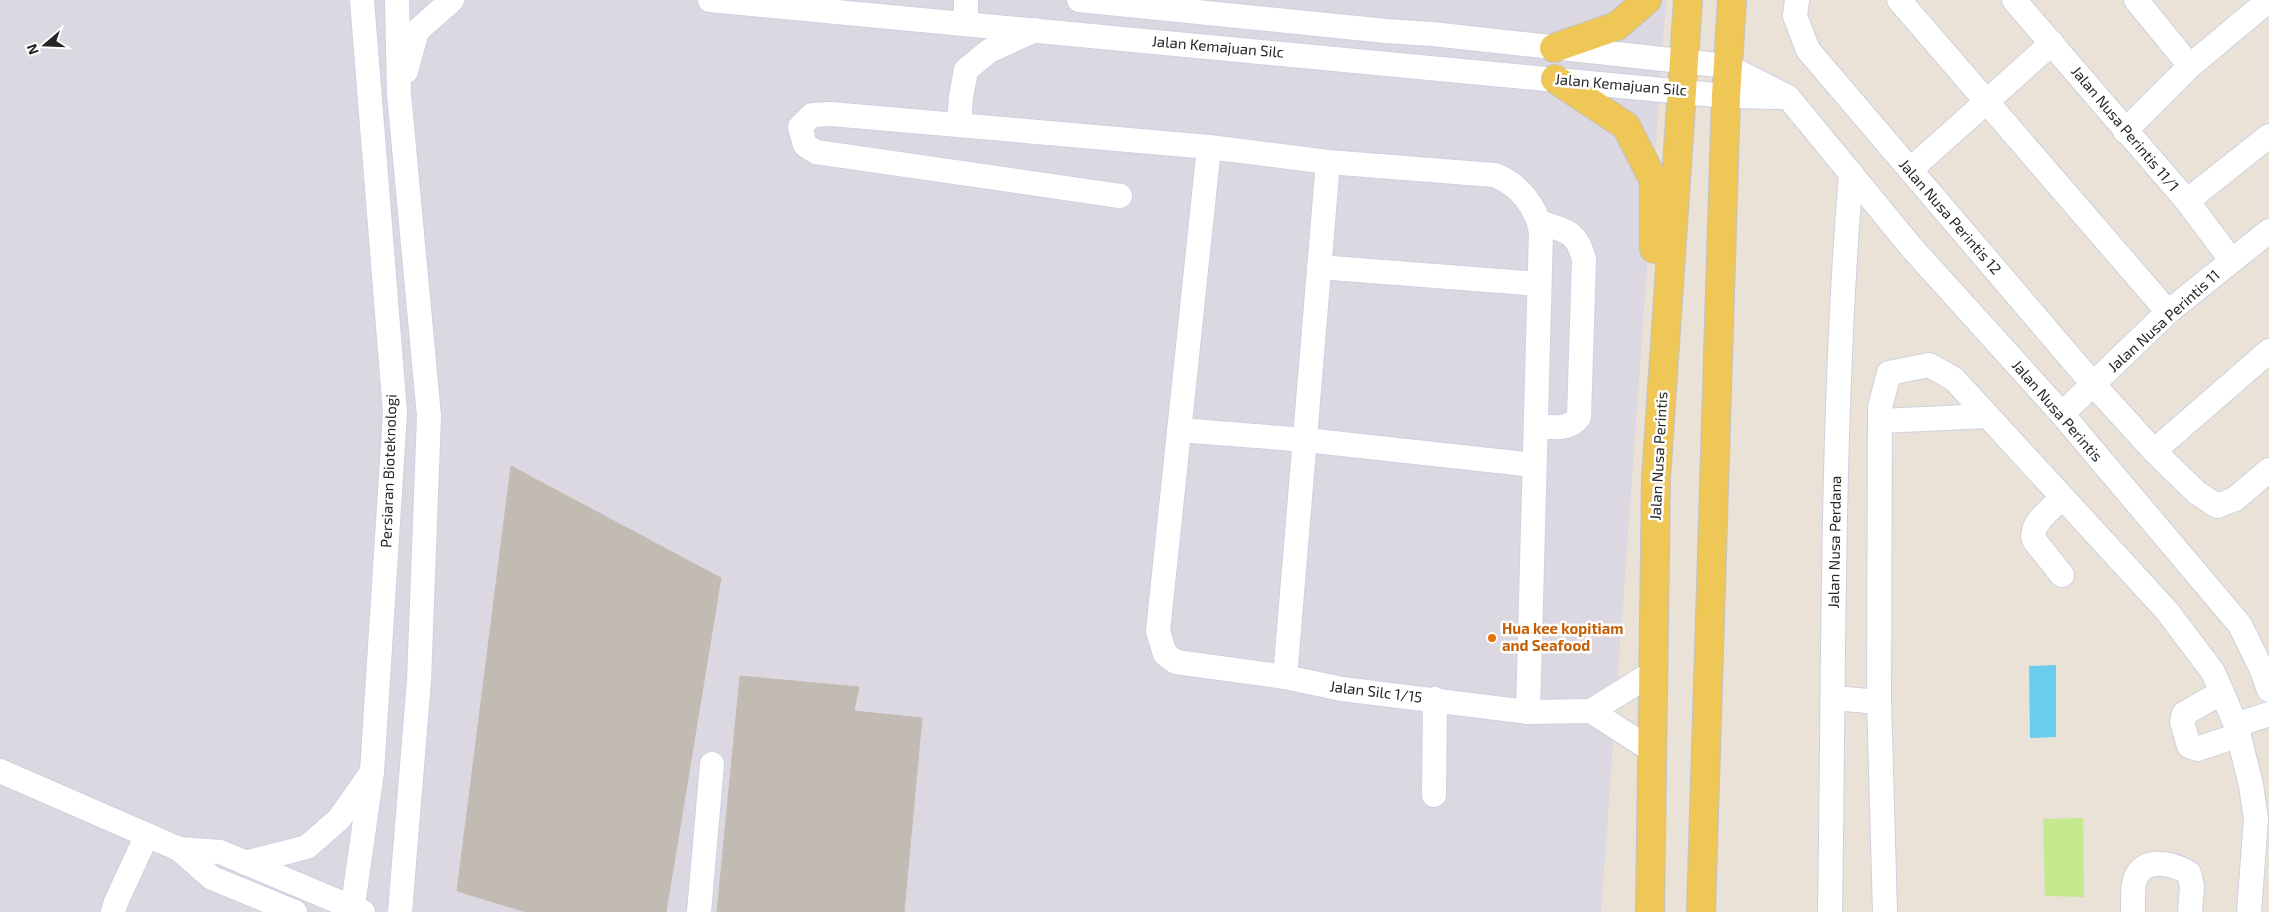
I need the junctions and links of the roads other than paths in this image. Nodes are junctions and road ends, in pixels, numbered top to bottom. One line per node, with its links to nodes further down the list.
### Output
1 (362, 0): 75 (street, Persiaran Bioteknologi)
2 (397, 0): 28 (street)
3 (452, 0): 28 (street)
4 (710, 0): 15 (street, Jalan Kemajuan Silc)
5 (966, 0): 15 (street)
6 (1079, 0): 16 (street, Jalan Kemajuan Silc)
7 (1647, 0): 20 (main road)
8 (1688, 0): 22 (main road, Jalan Nusa Perintis)
9 (1732, 0): 23 (main road)
10 (1797, 0): 37 (street, Jalan Nusa Perintis 12)
11 (1899, 0): 31 (street)
12 (2014, 0): 19 (street, Jalan Nusa Perintis 11/1)
13 (2136, 0): 24 (street)
14 (2259, 4): 24 (street)
15 (966, 23): 17 (street, Jalan Kemajuan Silc)
16 (1345, 27): 18 (street, Jalan Kemajuan Silc); 21 (street)
17 (1035, 30): 21 (street, Jalan Kemajuan Silc); 32 (street)
18 (1432, 34): 20 (street, Jalan Kemajuan Silc); 25 (street)
19 (2052, 43): 31 (street); 33 (street, Jalan Nusa Perintis 11/1)
20 (1554, 48): 22 (street, Jalan Kemajuan Silc)
21 (1342, 59): 25 (street, Jalan Kemajuan Silc)
22 (1683, 61): 23 (street, Jalan Kemajuan Silc); 27 (main road, Jalan Nusa Perintis)
23 (1727, 66): 29 (main road); 30 (street)
24 (2190, 66): 33 (street)
25 (1428, 67): 26 (street, Jalan Kemajuan Silc)
26 (1555, 79): 27 (street, Jalan Kemajuan Silc); 58 (main road)
27 (1681, 91): 29 (street, Jalan Kemajuan Silc); 58 (main road, Jalan Nusa Perintis)
28 (399, 94): 85 (street)
29 (1726, 96): 30 (street, Jalan Kemajuan Silc); 88 (main road)
30 (1788, 97): 38 (street, Jalan Nusa Perintis)
31 (1986, 103): 37 (street); 46 (street)
32 (959, 125): 35 (street); 39 (street)
33 (2125, 131): 40 (street, Jalan Nusa Perintis 11/1)
34 (2269, 136): 40 (street)
35 (1209, 147): 36 (street); 53 (street)
36 (1328, 162): 41 (street); 44 (street)
37 (1910, 170): 48 (street, Jalan Nusa Perintis 12)
38 (1851, 173): 49 (street, Jalan Nusa Perintis); 65 (street, Jalan Nusa Perdana)
39 (1120, 196)
40 (2187, 202): 43 (street, Jalan Nusa Perintis 11/1)
41 (1539, 222): 45 (street); 52 (street)
42 (2269, 230): 43 (street, Jalan Nusa Perintis 11)
43 (2232, 261): 46 (street, Jalan Nusa Perintis 11)
44 (1319, 267): 45 (street); 54 (street)
45 (1539, 284): 52 (street)
46 (2168, 312): 48 (street, Jalan Nusa Perintis 11)
47 (2269, 351): 55 (street)
48 (2093, 384): 49 (street, Jalan Nusa Perintis 11); 55 (street, Jalan Nusa Perintis 12)
49 (2062, 414): 63 (street, Jalan Nusa Perintis)
50 (1988, 416): 51 (street); 51 (street); 59 (street)
51 (1880, 422): 67 (street)
52 (1536, 426): 56 (street)
53 (1179, 430): 54 (street); 62 (street, Jalan Silc 1/15)
54 (1306, 440): 56 (street); 62 (street)
55 (2154, 451): 57 (street, Jalan Nusa Perintis 12)
56 (1534, 465): 69 (street)
57 (2269, 470)
58 (1656, 478): 61 (main road, Jalan Nusa Perintis)
59 (2062, 498): 60 (street); 64 (street)
60 (2062, 574)
61 (1654, 672): 68 (street); 72 (main road, Jalan Nusa Perintis)
62 (1285, 677): 66 (street, Jalan Silc 1/15)
63 (2269, 690)
64 (2222, 692): 71 (street); 71 (street)
65 (1834, 698): 67 (street); 89 (street, Jalan Nusa Perdana)
66 (1435, 699): 69 (street, Jalan Silc 1/15); 76 (street)
67 (1879, 702): 90 (street)
68 (1591, 711): 69 (street, Jalan Silc 1/15); 72 (street)
69 (1528, 712)
70 (2269, 714): 71 (street)
71 (2237, 730): 93 (street)
72 (1653, 751): 87 (main road, Jalan Nusa Perintis)
73 (712, 764): 86 (street)
74 (0, 771): 77 (street)
75 (372, 772): 79 (street); 81 (street, Persiaran Bioteknologi)
76 (1434, 795)
77 (147, 835): 78 (street); 82 (street)
78 (180, 849): 79 (street); 80 (street)
79 (245, 863): 81 (street)
80 (242, 890): 83 (street); 84 (street)
81 (356, 910)
82 (113, 912)
83 (271, 912)
84 (295, 912)
85 (400, 912)
86 (699, 912)
87 (1650, 912)
88 (1701, 912)
89 (1830, 912)
90 (1885, 912)
91 (2133, 912): 92 (street)
92 (2190, 912)
93 (2249, 912)

